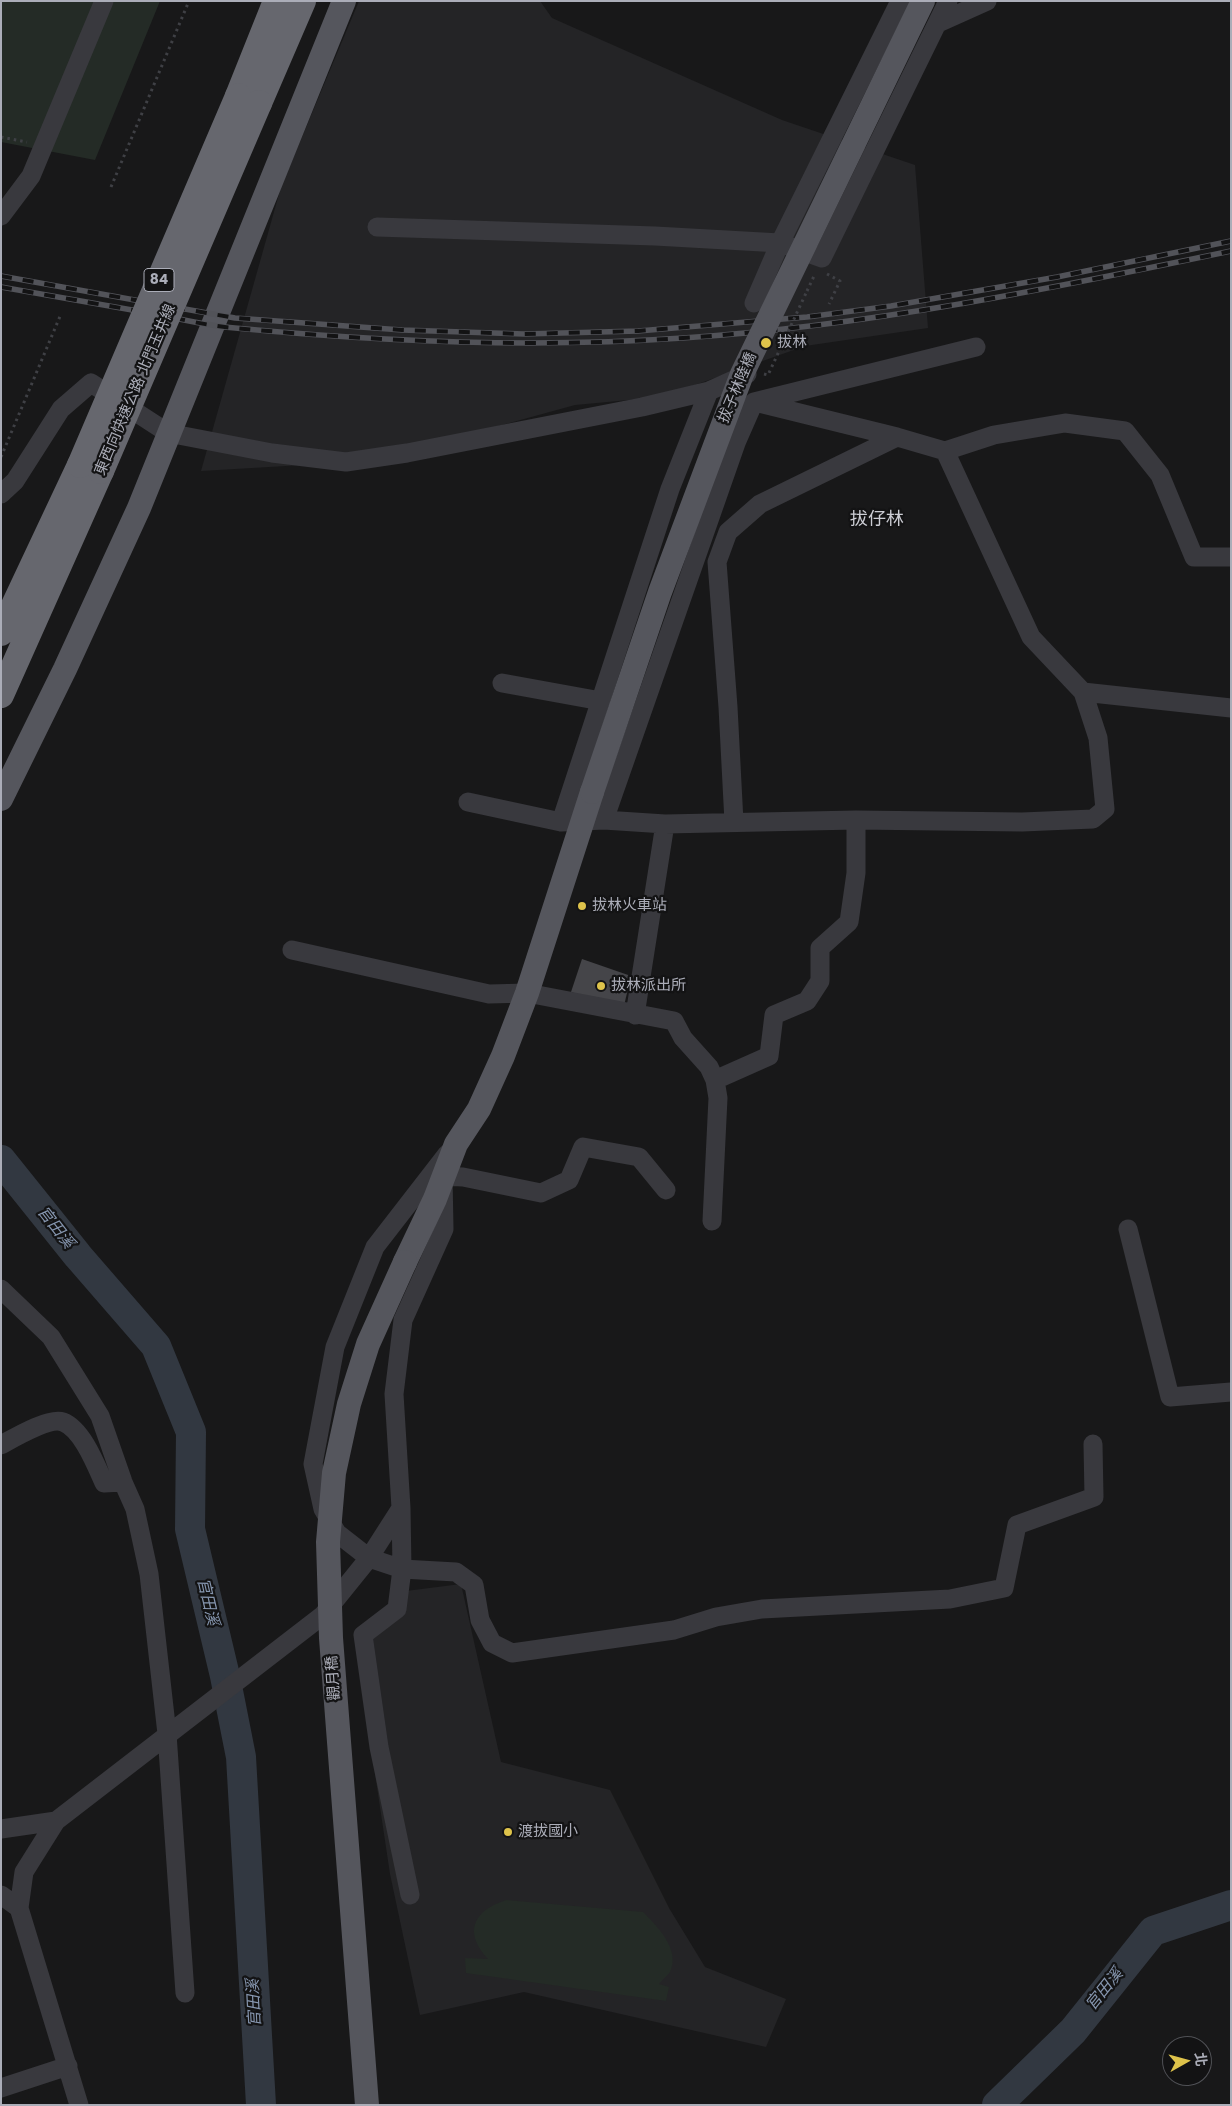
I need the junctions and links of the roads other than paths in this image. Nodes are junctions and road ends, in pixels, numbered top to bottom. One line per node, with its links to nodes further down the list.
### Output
1 (104, 1): 12 (street)
2 (276, 1): 25 (highway, 東西向快速公路 北門玉井線 / 84, bridge)
3 (303, 1): 28 (highway, 東西向快速公路 北門玉井線 / 84, bridge)
4 (344, 1): 20 (main road)
5 (900, 1): 10 (street)
6 (922, 1): 34 (main road, 拔子林陸橋, bridge)
7 (948, 1): 9 (street)
8 (987, 1): 9 (street)
9 (938, 23): 11 (street)
10 (886, 33): 11 (street); 14 (street)
11 (924, 53): 14 (street)
12 (1, 216)
13 (377, 227): 14 (street)
14 (780, 243): 15 (street)
15 (754, 302)
16 (773, 346): 18 (street)
17 (976, 347): 19 (street)
18 (709, 391): 19 (street); 20 (street); 29 (street)
19 (754, 402): 21 (street); 34 (street)
20 (168, 433): 23 (street); 31 (main road)
21 (897, 437): 22 (street); 35 (street)
22 (945, 451): 24 (street); 27 (street)
23 (1, 494)
24 (1231, 557)
25 (1, 633)
26 (502, 683): 29 (street)
27 (1083, 692): 30 (street); 33 (street)
28 (1, 695)
29 (602, 701): 34 (street)
30 (1231, 708)
31 (1, 799)
32 (468, 802): 34 (street)
33 (856, 820): 35 (street); 40 (street)
34 (582, 821): 36 (street); 38 (main road, 拔子林陸橋)
35 (734, 822): 36 (street)
36 (665, 824): 39 (street)
37 (292, 950): 38 (street)
38 (526, 993): 39 (street); 41 (main road, 觀月穚)
39 (635, 1015): 40 (street)
40 (715, 1080): 44 (street)
41 (456, 1144): 42 (main road, 觀月穚); 52 (street)
42 (442, 1176): 43 (street); 51 (street); 64 (main road, 觀月穚, bridge)
43 (666, 1190)
44 (712, 1221)
45 (1128, 1228): 47 (street)
46 (1, 1289): 50 (street)
47 (1231, 1392)
48 (1093, 1444): 53 (street)
49 (1, 1445): 50 (street)
50 (123, 1482): 54 (street)
51 (401, 1508): 52 (street); 53 (street)
52 (370, 1558): 53 (street); 54 (street)
53 (402, 1569): 58 (street)
54 (167, 1734): 55 (street); 60 (street)
55 (56, 1821): 56 (street); 59 (street)
56 (1, 1829)
57 (1, 1895): 59 (street)
58 (410, 1895)
59 (19, 1908): 61 (street)
60 (185, 1993)
61 (68, 2066): 62 (street); 63 (street)
62 (1, 2088)
63 (79, 2105)
64 (368, 2105)

